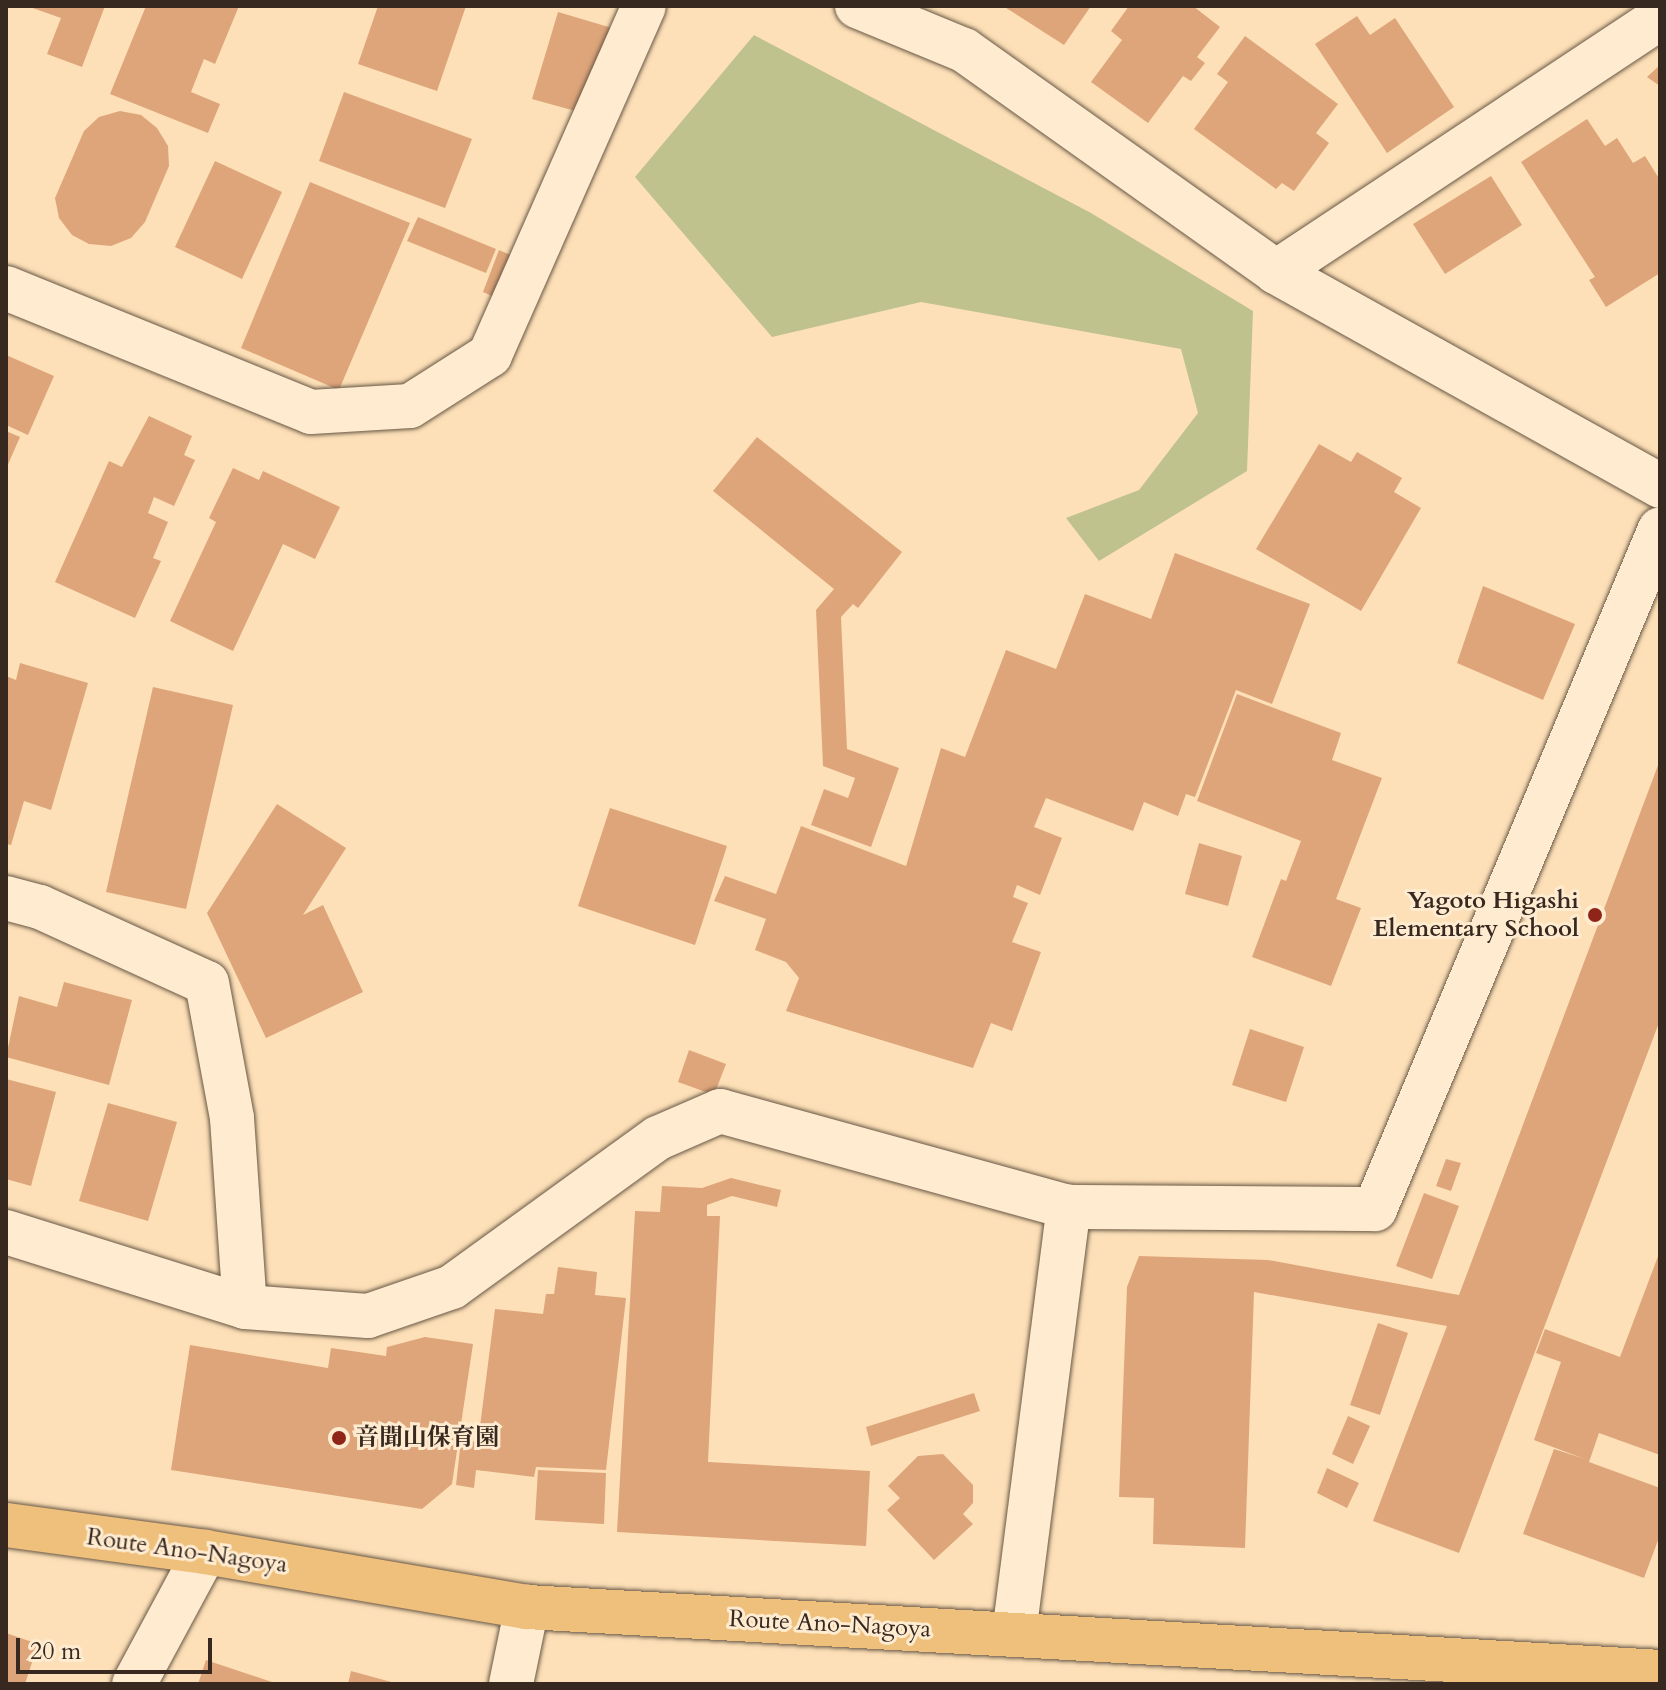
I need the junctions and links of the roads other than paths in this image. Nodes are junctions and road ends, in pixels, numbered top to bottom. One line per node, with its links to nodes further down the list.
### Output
1 (644, 6): 5 (street)
2 (857, 6): 4 (street)
3 (1660, 18): 4 (street)
4 (1276, 272): 6 (street)
5 (6, 288)
6 (1660, 486)
7 (1660, 529): 9 (street)
8 (6, 898): 11 (street)
9 (1069, 1207): 11 (street); 15 (street)
10 (6, 1232): 11 (street)
11 (245, 1307)
12 (6, 1525): 13 (main road, Route Ano-Nagoya)
13 (205, 1552): 14 (main road, Route Ano-Nagoya); 17 (street)
14 (527, 1607): 15 (main road, Route Ano-Nagoya); 18 (street)
15 (1014, 1634): 16 (main road, Route Ano-Nagoya)
16 (1660, 1672)
17 (134, 1684)
18 (511, 1684)

